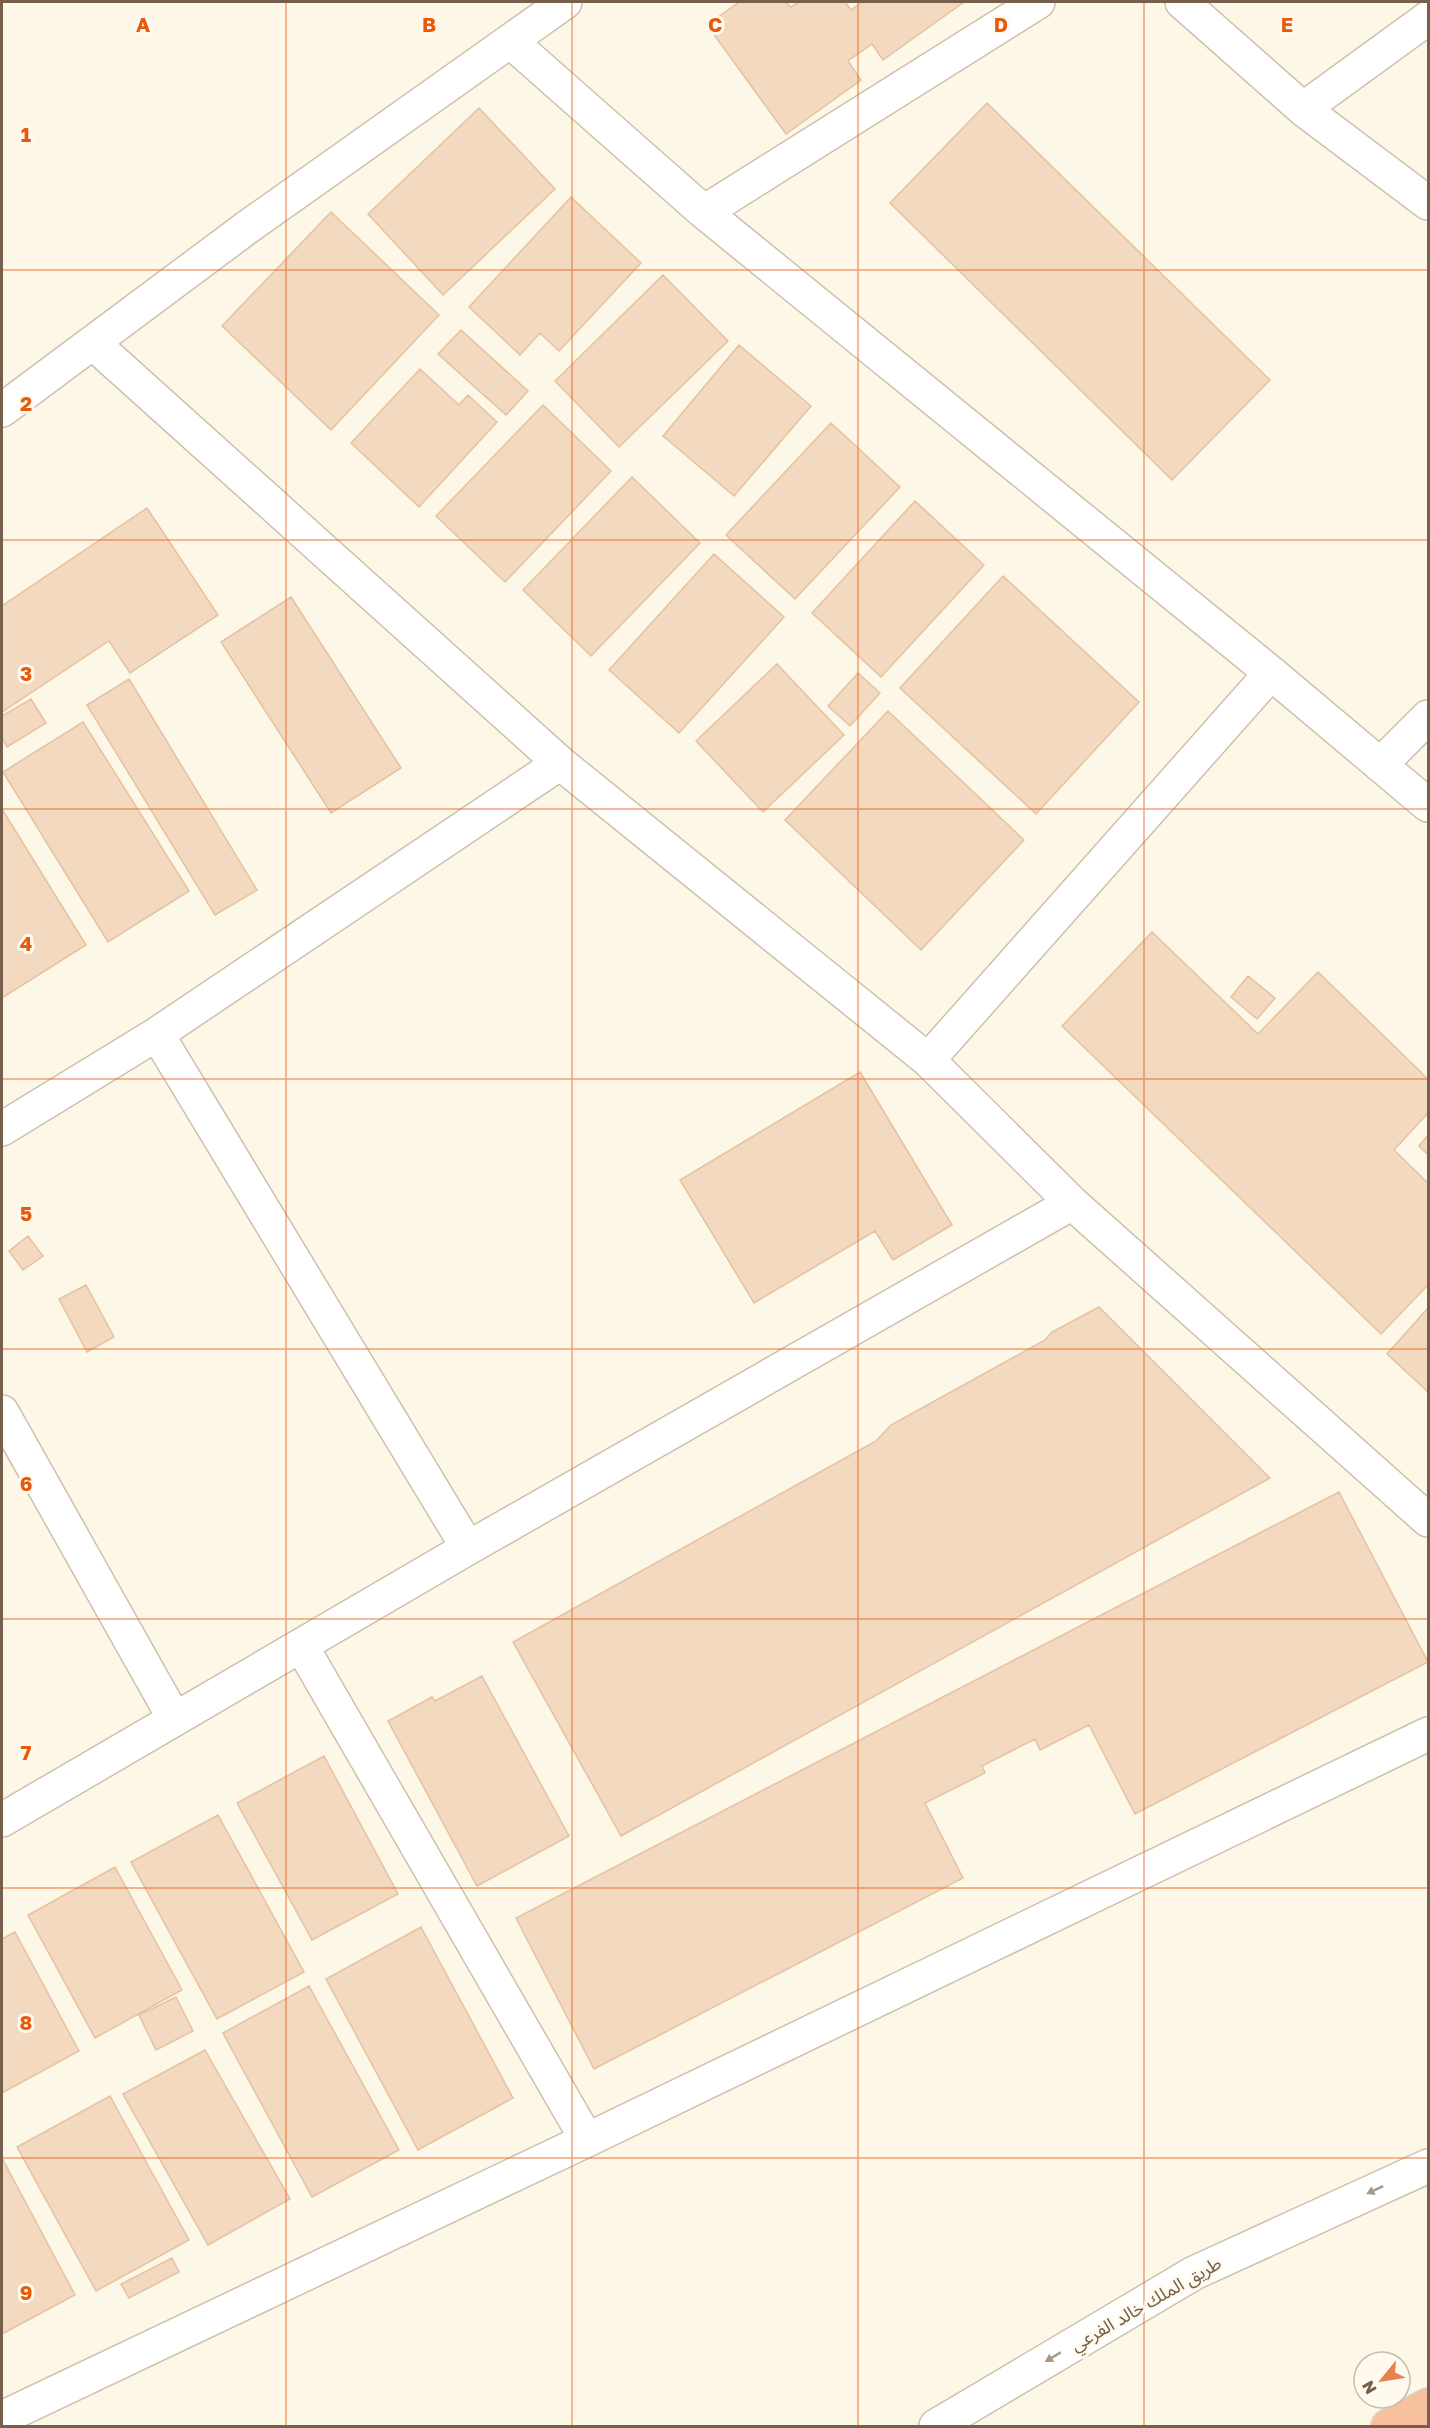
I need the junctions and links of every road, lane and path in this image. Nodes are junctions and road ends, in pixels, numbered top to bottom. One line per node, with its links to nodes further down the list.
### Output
1 (565, 2): 5 (street)
2 (1038, 2): 8 (street)
3 (1182, 2): 6 (street)
4 (1428, 18): 6 (street)
5 (510, 41): 8 (street); 9 (street)
6 (1303, 108): 7 (street)
7 (1428, 203)
8 (704, 212): 11 (street)
9 (93, 343): 10 (street); 13 (street)
10 (2, 410)
11 (1271, 673): 14 (street); 17 (street)
12 (1428, 717): 14 (street)
13 (560, 763): 16 (street); 17 (street)
14 (1380, 765): 15 (street)
15 (1428, 805)
16 (157, 1034): 18 (street); 22 (street)
17 (928, 1060): 19 (street)
18 (2, 1129)
19 (1072, 1203): 21 (street); 22 (street)
20 (2, 1412): 24 (street)
21 (1428, 1520)
22 (468, 1548): 23 (street)
23 (302, 1647): 24 (street); 27 (street)
24 (174, 1718): 26 (street)
25 (1428, 1734): 27 (street)
26 (2, 1820)
27 (587, 2140): 30 (street)
28 (1428, 2166): 31 (street, طريق الملك خالد الفرعي, one-way to 31)
29 (1428, 2405): 32 (highway)
30 (2, 2418)
31 (936, 2427)
32 (1388, 2427)

